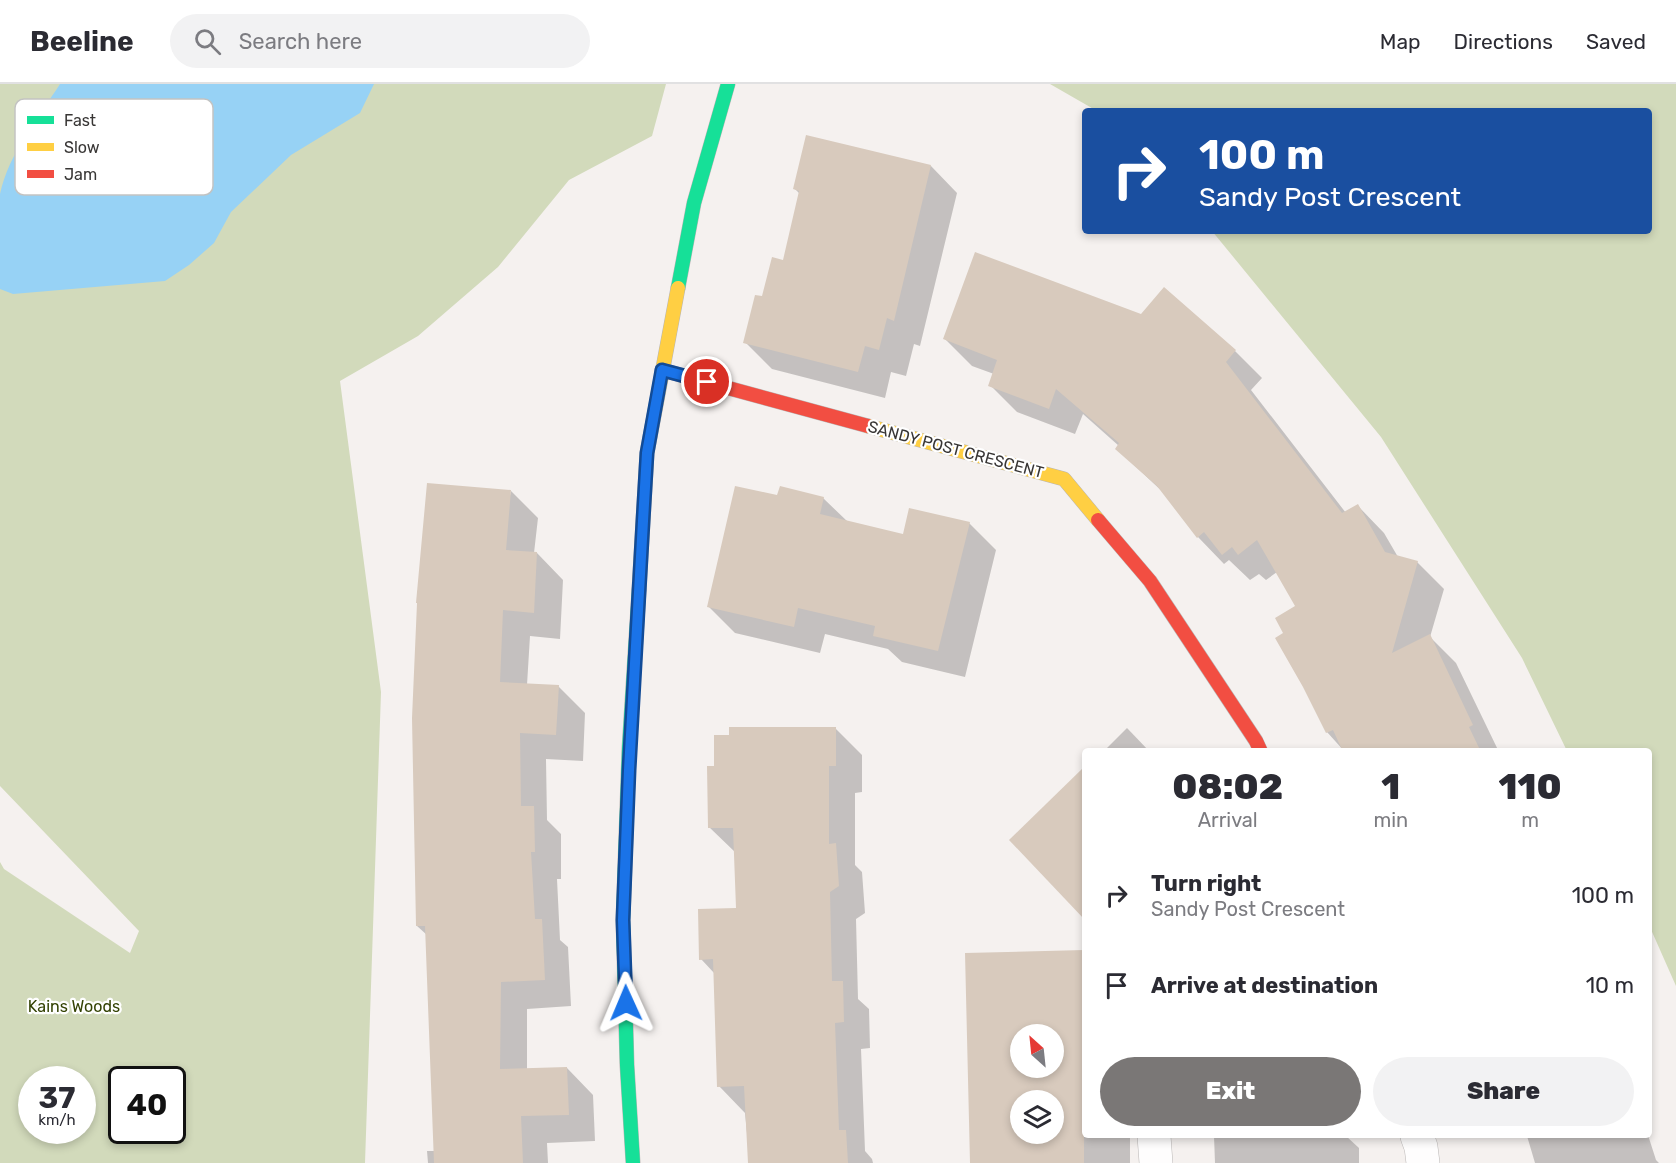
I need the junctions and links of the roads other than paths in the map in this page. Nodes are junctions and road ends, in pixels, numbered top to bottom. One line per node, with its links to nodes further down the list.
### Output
1 (728, 84): 2 (street)
2 (662, 370): 3 (street, SANDY POST CRESCENT); 6 (street)
3 (1259, 748)
4 (1154, 1138): 7 (street)
5 (1418, 1138): 8 (street)
6 (633, 1163)
7 (1156, 1163)
8 (1423, 1163)

